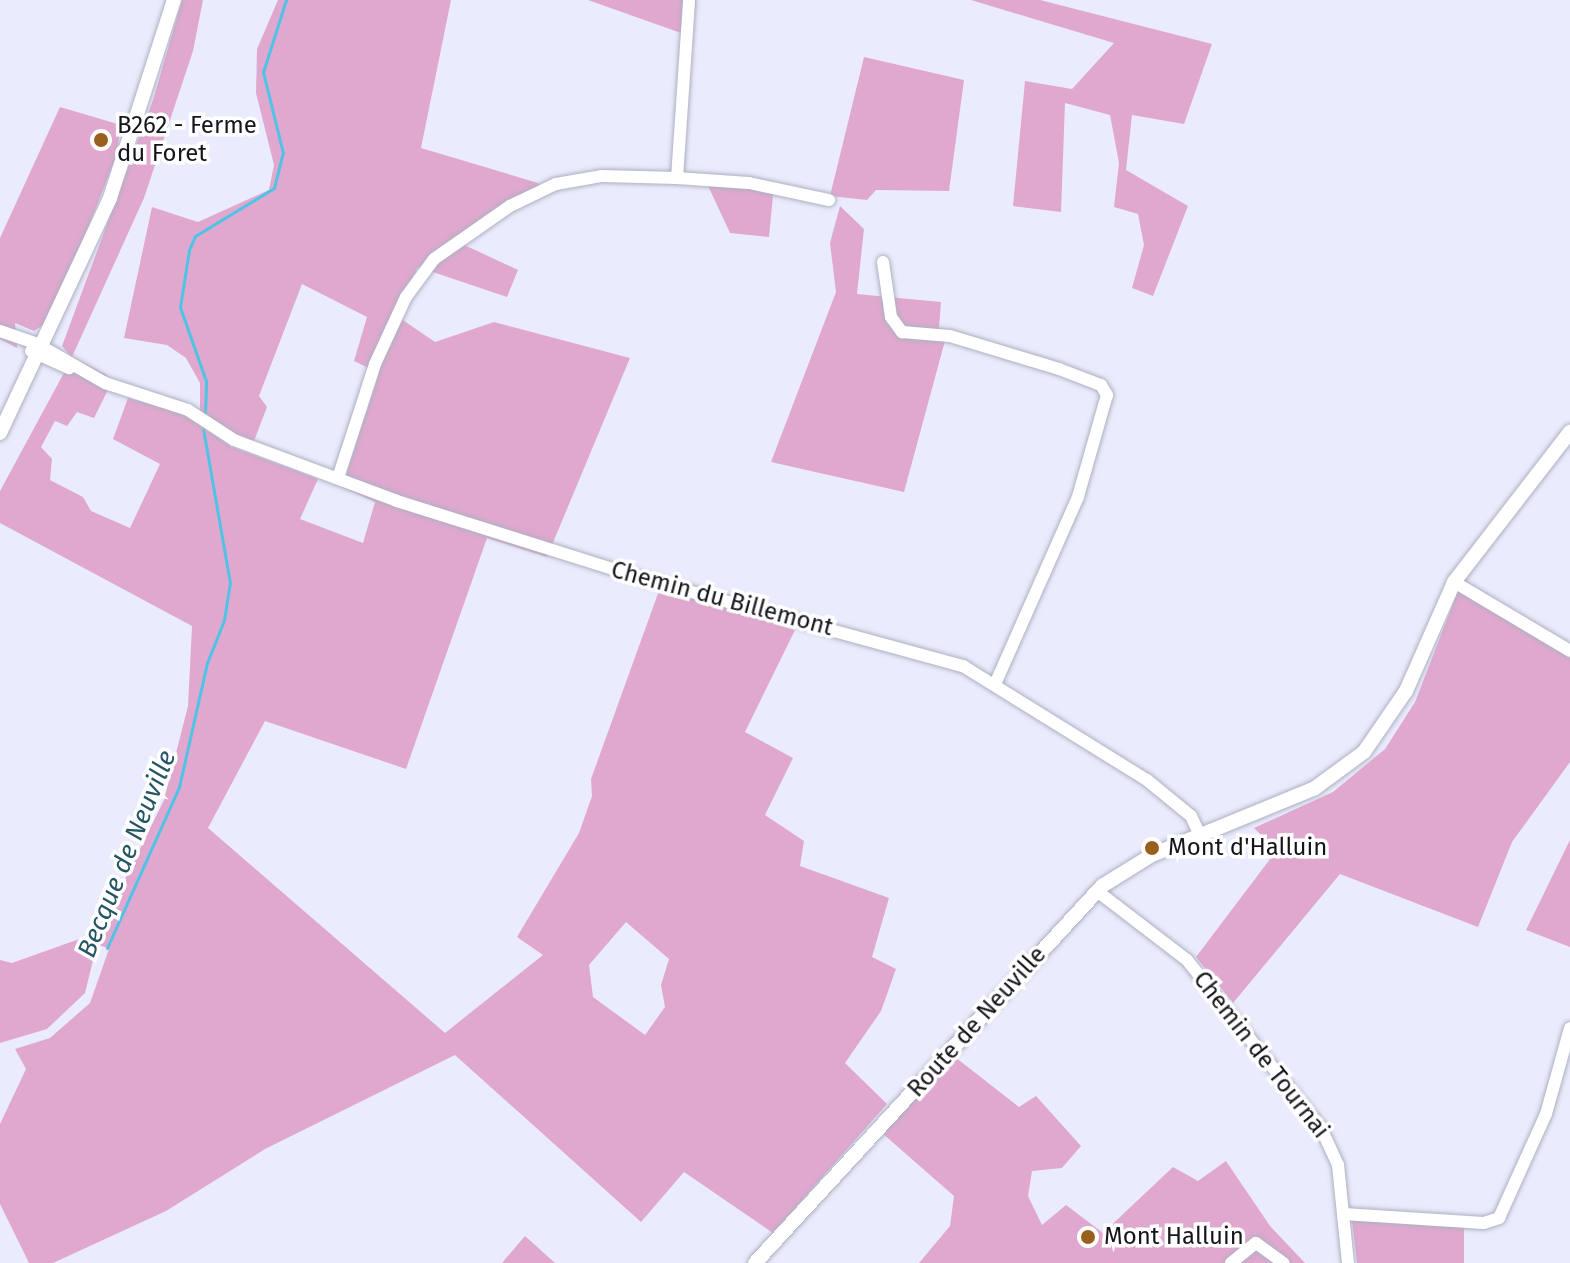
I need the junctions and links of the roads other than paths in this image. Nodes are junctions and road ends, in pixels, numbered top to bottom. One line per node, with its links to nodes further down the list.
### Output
1 (174, 0): 7 (main road)
2 (689, 0): 3 (street)
3 (677, 178): 4 (street); 10 (street)
4 (829, 200)
5 (883, 262): 13 (street)
6 (4, 333): 7 (street, Chemin du Billemont)
7 (45, 354): 9 (main road); 10 (street, Chemin du Billemont)
8 (1570, 432): 11 (main road, Route de Neuville)
9 (0, 434)
10 (338, 478): 13 (street, Chemin du Billemont)
11 (1454, 582): 12 (street); 14 (main road, Route de Neuville)
12 (1570, 651)
13 (995, 684): 14 (street, Chemin du Billemont)
14 (1201, 837): 15 (main road, Route de Neuville)
15 (1097, 891): 17 (street, Chemin de Tournai); 18 (main road, Route de Neuville)
16 (1570, 1028): 17 (street)
17 (1344, 1214): 21 (street, Chemin de Tournai)
18 (755, 1263)
19 (1231, 1263): 20 (street)
20 (1284, 1263)
21 (1348, 1263)

